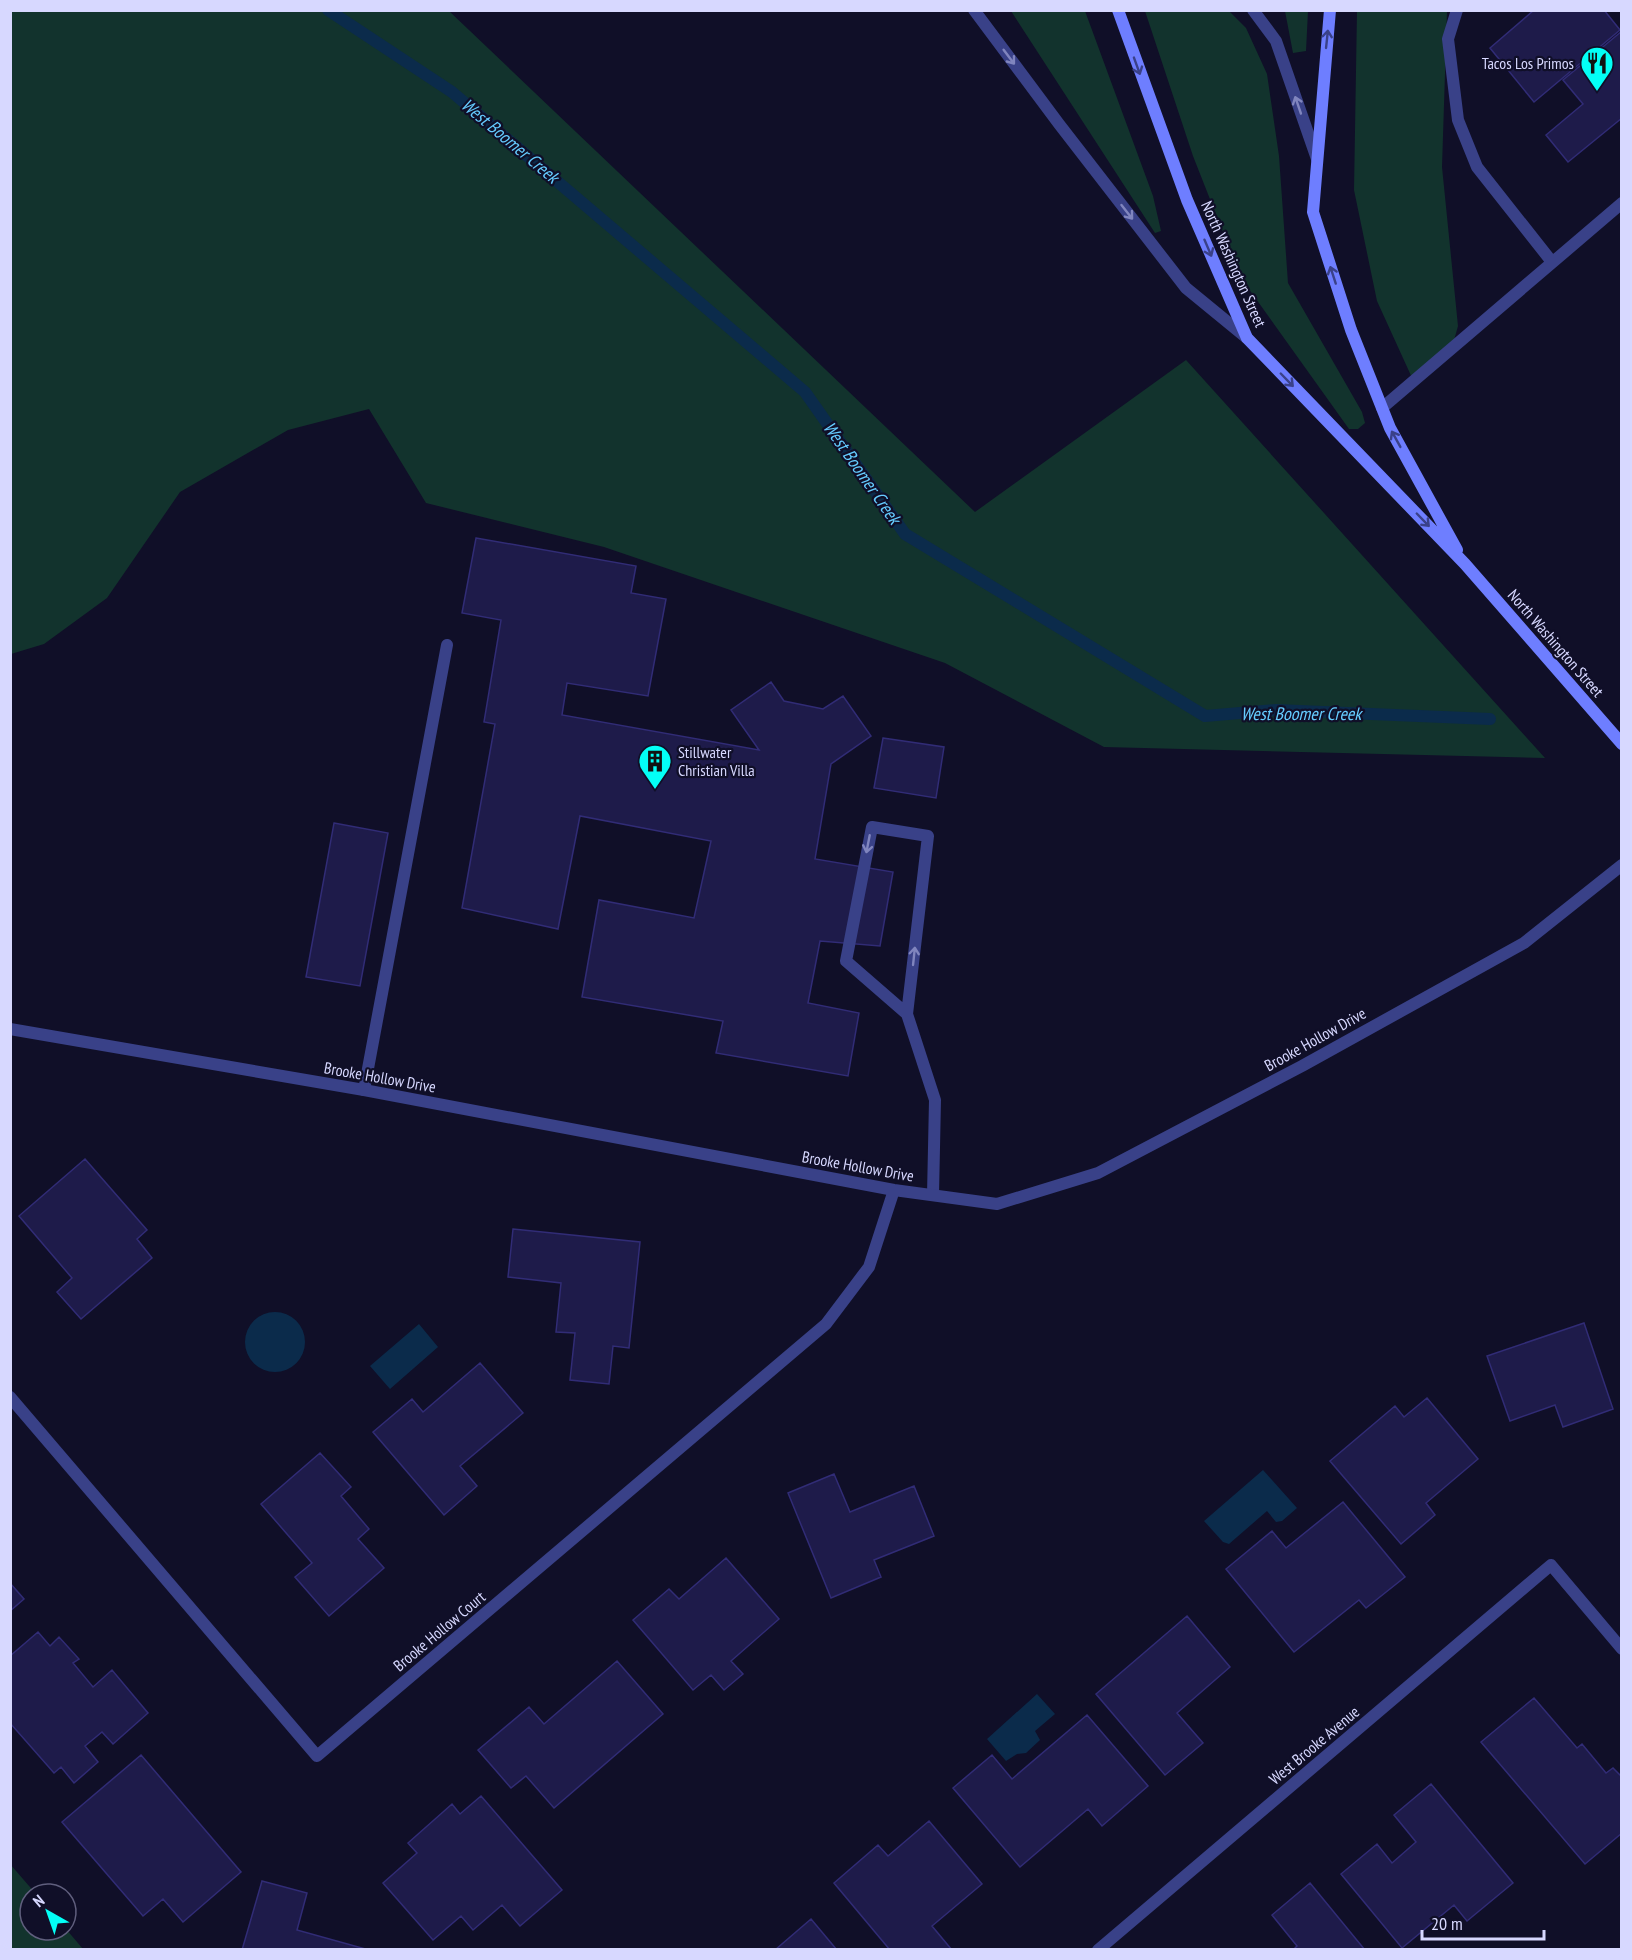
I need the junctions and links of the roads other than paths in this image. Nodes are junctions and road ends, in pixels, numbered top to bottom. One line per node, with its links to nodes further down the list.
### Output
1 (974, 10): 9 (street, one-way to 9)
2 (1118, 10): 9 (main road, North Washington Street, one-way to 9)
3 (1253, 10): 6 (street, one-way to 3)
4 (1330, 10): 6 (main road, North Washington Street, one-way to 4)
5 (1457, 10): 8 (street)
6 (1318, 160): 10 (main road, North Washington Street, one-way to 6)
7 (1622, 203): 8 (street)
8 (1552, 262): 10 (street)
9 (1247, 338): 11 (main road, North Washington Street, one-way to 11)
10 (1382, 408): 11 (main road, North Washington Street, one-way to 10)
11 (1465, 564): 13 (main road, North Washington Street)
12 (447, 645): 17 (street)
13 (1622, 744)
14 (1622, 865): 19 (street, Brooke Hollow Drive)
15 (907, 1014): 15 (street, one-way to 15); 19 (street)
16 (10, 1029): 17 (street, Brooke Hollow Drive)
17 (364, 1090): 18 (street, Brooke Hollow Drive)
18 (894, 1190): 19 (street, Brooke Hollow Drive); 20 (street, Brooke Hollow Court)
19 (933, 1195)
20 (10, 1397)
21 (1622, 1649): 22 (street, West Brooke Avenue)
22 (1098, 1950)

